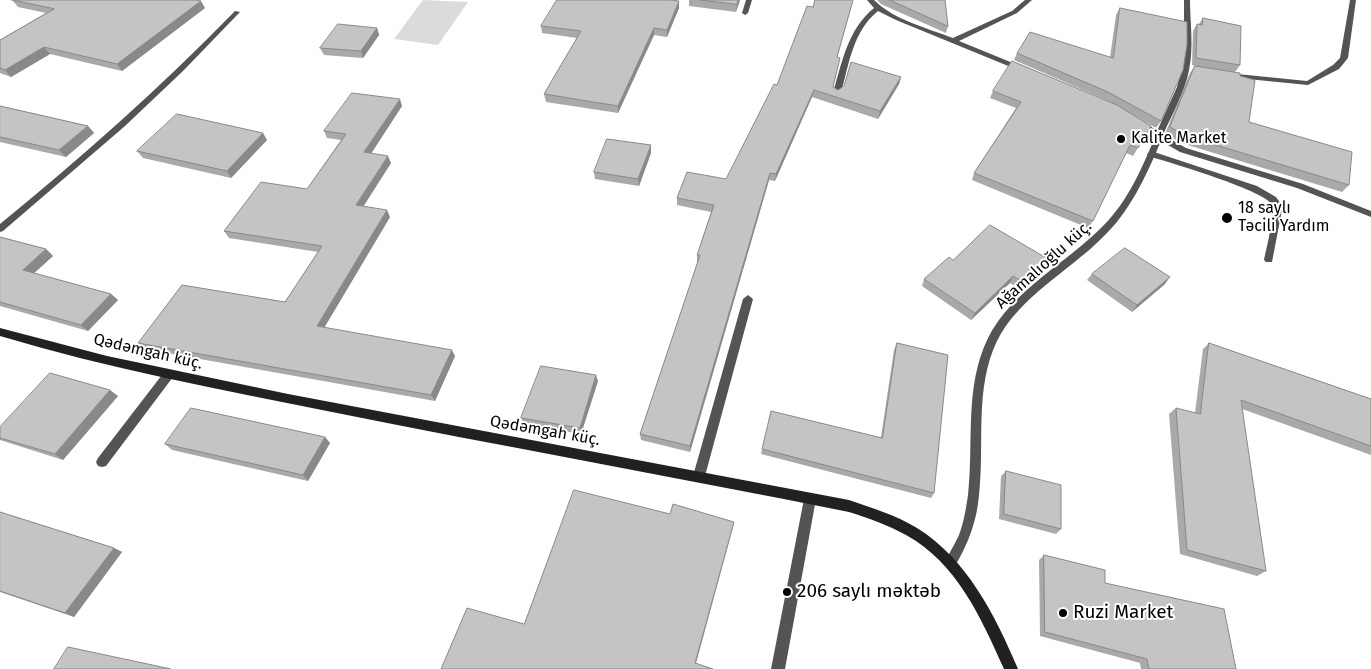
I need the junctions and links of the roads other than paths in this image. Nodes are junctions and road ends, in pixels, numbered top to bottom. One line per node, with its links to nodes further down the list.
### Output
1 (749, 0): 8 (street)
2 (870, 0): 6 (street)
3 (1029, 0): 9 (street)
4 (1187, 0): 14 (street, Ağamalıoğlu küç.)
5 (1353, 0): 11 (street)
6 (878, 8): 9 (street); 12 (street)
7 (237, 12): 17 (street)
8 (745, 13)
9 (953, 41): 10 (street)
10 (1027, 70)
11 (1218, 74)
12 (836, 93)
13 (1132, 117): 14 (street)
14 (1160, 138): 15 (street, Ağamalıoğlu küç.); 16 (street)
15 (1151, 154): 18 (street); 25 (street, Ağamalıoğlu küç.)
16 (1371, 214)
17 (0, 228)
18 (1269, 260)
19 (748, 299): 23 (street)
20 (0, 332): 21 (street, Qədəmgah küç.)
21 (169, 374): 22 (street); 23 (street, Qədəmgah küç.)
22 (102, 462)
23 (699, 476): 24 (street, Qədəmgah küç.)
24 (810, 499): 25 (street, Qədəmgah küç.); 26 (street)
25 (951, 562): 27 (street, Qədəmgah küç.)
26 (778, 669)
27 (1011, 669)

